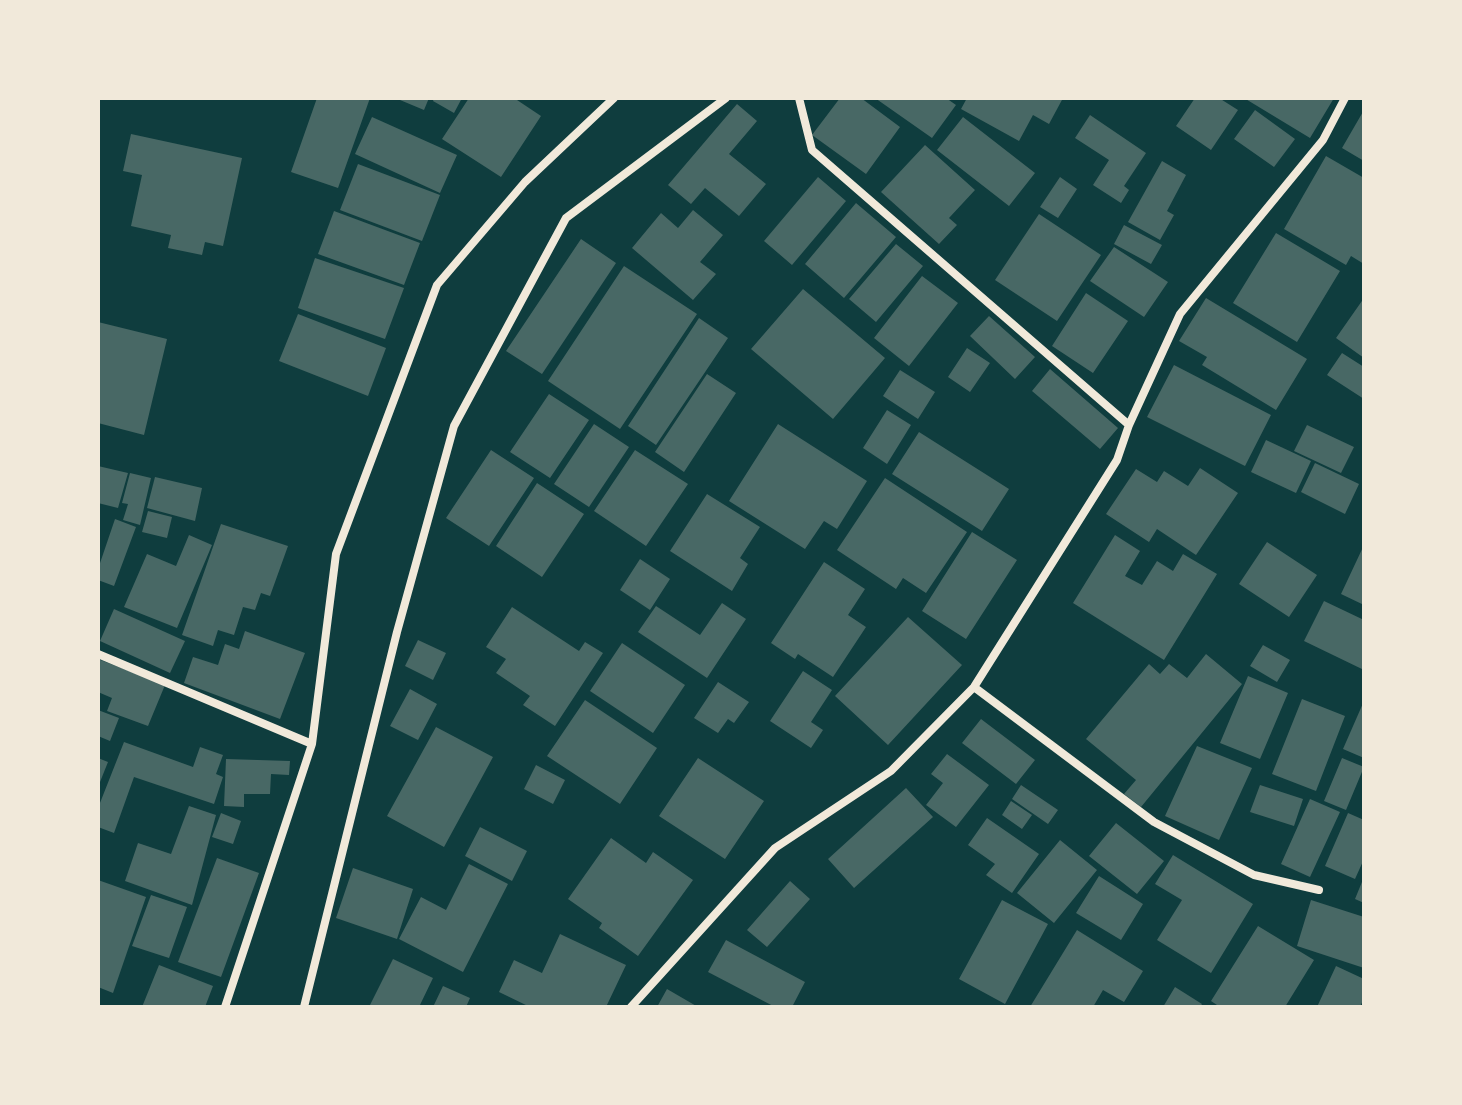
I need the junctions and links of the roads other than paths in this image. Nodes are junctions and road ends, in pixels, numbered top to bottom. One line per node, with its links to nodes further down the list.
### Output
1 (614, 98): 8 (street)
2 (726, 98): 11 (street)
3 (799, 98): 5 (street)
4 (1345, 98): 5 (street)
5 (1129, 425): 7 (street)
6 (98, 654): 8 (street)
7 (974, 687): 9 (street); 12 (street)
8 (312, 744): 10 (street)
9 (1319, 890)
10 (225, 1007)
11 (304, 1007)
12 (631, 1007)

